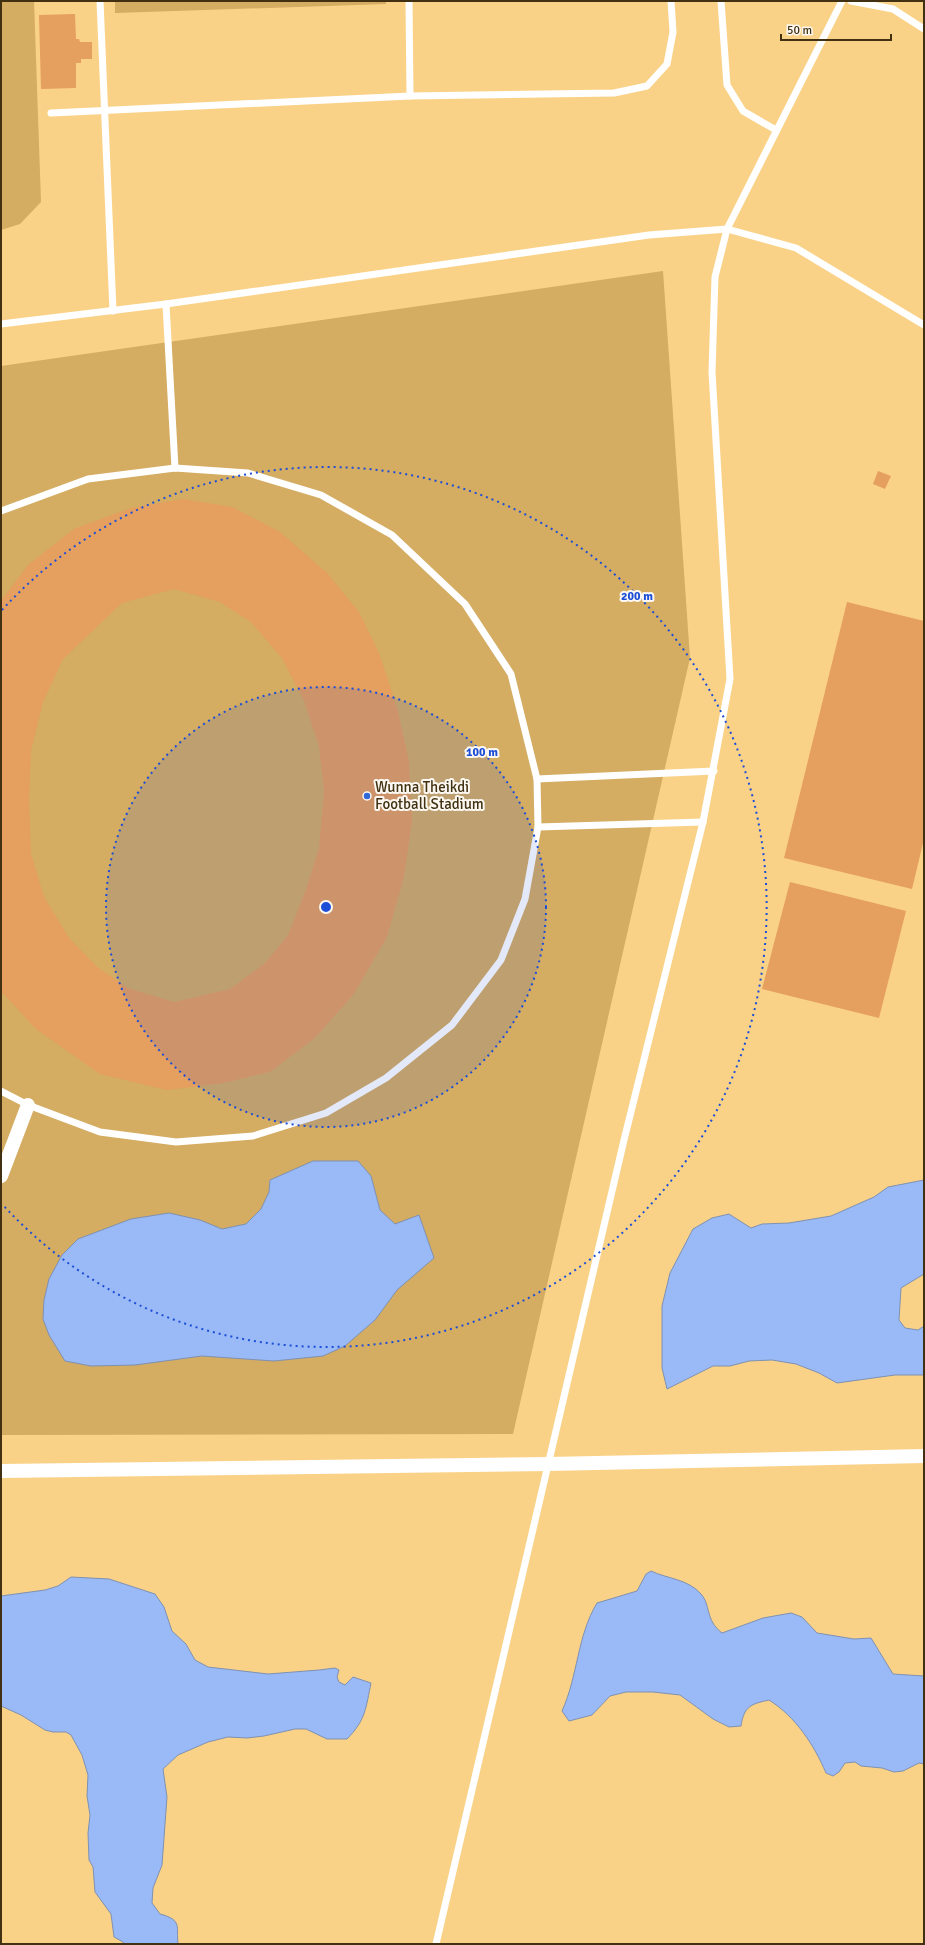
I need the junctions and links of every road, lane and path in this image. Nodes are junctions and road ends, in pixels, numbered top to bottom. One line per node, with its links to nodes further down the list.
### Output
1 (100, 1): 9 (lane)
2 (409, 1): 8 (lane)
3 (671, 1): 8 (lane)
4 (721, 1): 11 (lane)
5 (842, 1): 11 (lane)
6 (851, 1): 7 (lane)
7 (924, 29)
8 (410, 96): 9 (lane)
9 (105, 111): 10 (lane); 14 (lane)
10 (51, 113)
11 (776, 130): 12 (lane)
12 (727, 228): 13 (lane); 16 (lane); 19 (lane)
13 (166, 304): 14 (lane); 17 (lane)
14 (113, 311): 15 (lane)
15 (1, 324)
16 (924, 325)
17 (175, 468): 18 (lane); 20 (lane)
18 (1, 511)
19 (714, 771): 20 (lane); 21 (lane)
20 (537, 779): 22 (lane)
21 (703, 822): 22 (lane); 27 (lane)
22 (538, 827): 24 (lane)
23 (1, 1091): 24 (lane)
24 (28, 1105): 25 (street)
25 (1, 1176)
26 (924, 1456): 27 (street)
27 (548, 1464): 28 (street); 29 (lane)
28 (1, 1471)
29 (436, 1944)

